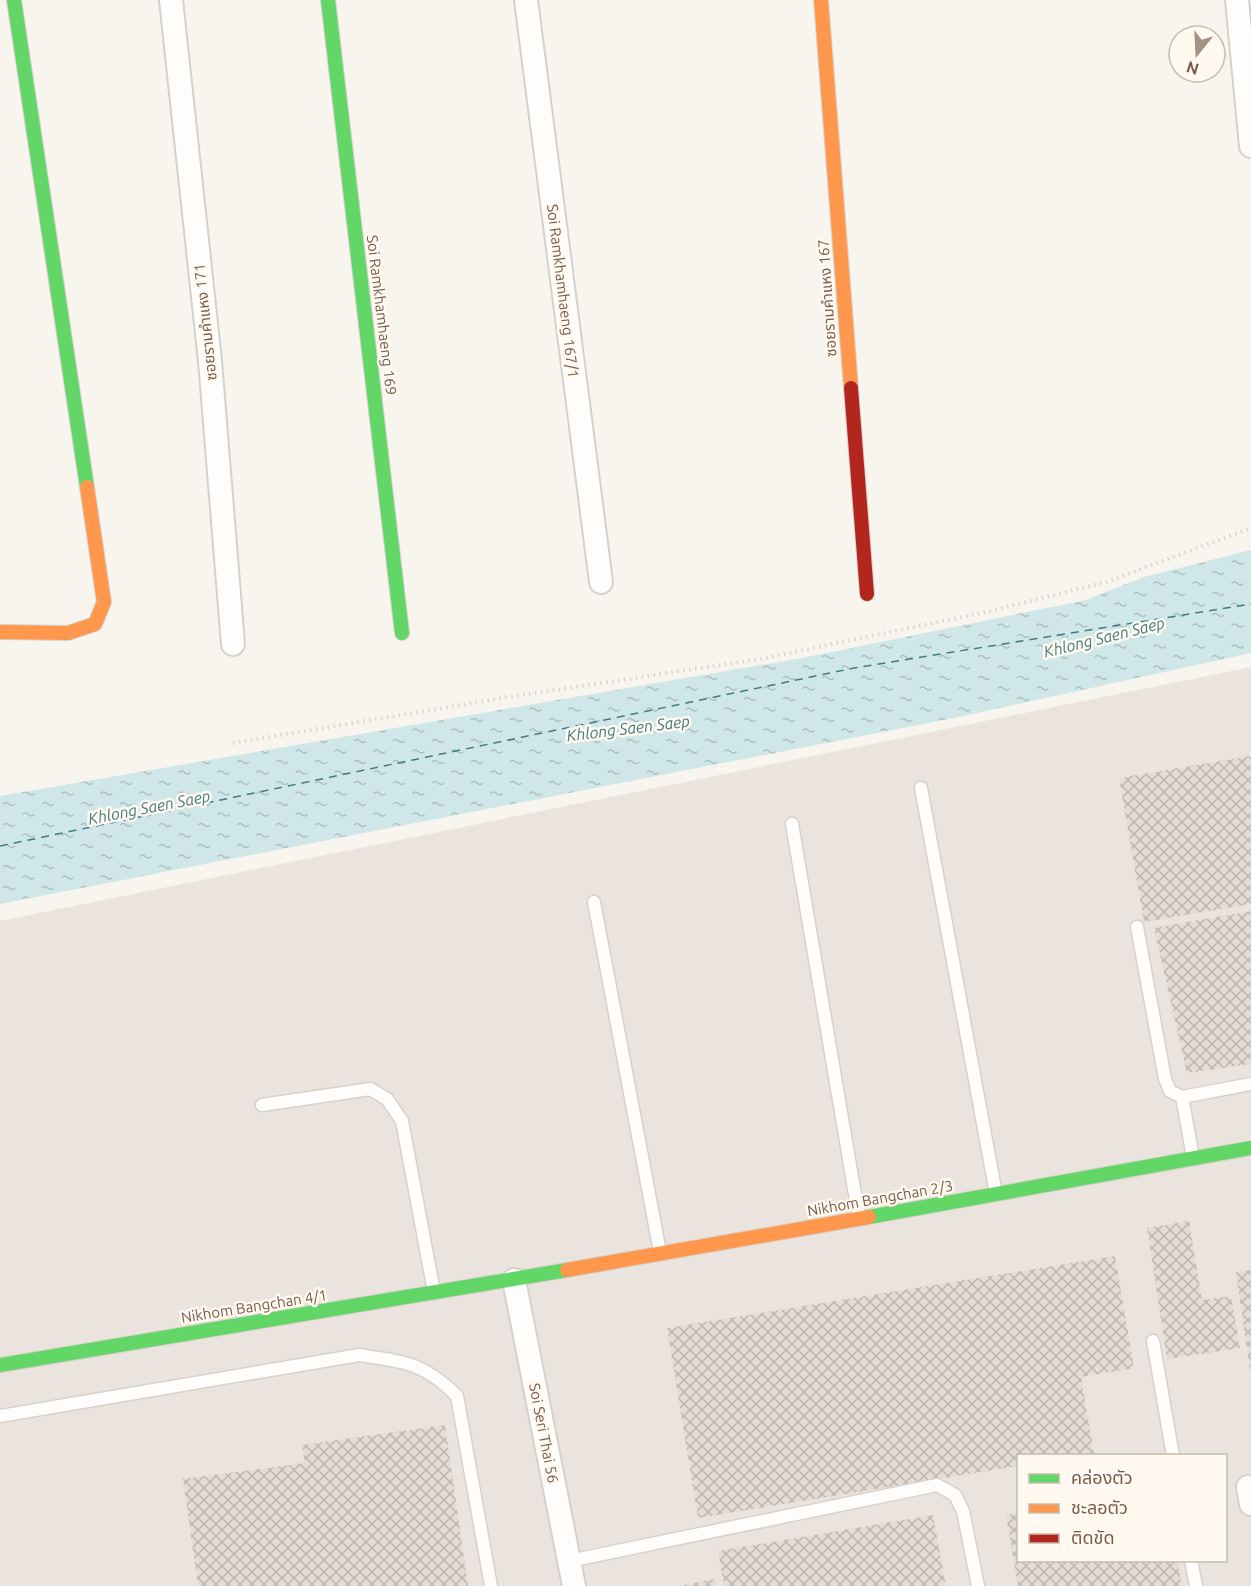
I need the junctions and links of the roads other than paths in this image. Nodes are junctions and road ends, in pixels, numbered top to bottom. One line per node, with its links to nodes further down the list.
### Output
1 (14, 0): 10 (street)
2 (171, 0): 12 (street, ซอยรามคำแหง 171)
3 (328, 0): 11 (street, Soi Ramkhamhaeng 169)
4 (526, 0): 8 (street, Soi Ramkhamhaeng 167/1)
5 (820, 0): 9 (street, ซอยรามคำแหง 167)
6 (1237, 0): 7 (street)
7 (1251, 146)
8 (601, 582)
9 (867, 594)
10 (0, 632)
11 (402, 633)
12 (233, 644)
13 (921, 788): 22 (lane)
14 (792, 824): 23 (lane)
15 (594, 902): 24 (lane)
16 (1137, 927): 18 (lane)
17 (1251, 1084): 18 (lane)
18 (1182, 1096): 21 (lane)
19 (262, 1105): 26 (lane)
20 (1251, 1148): 21 (street, Nikhom Bangchan 2/3)
21 (1193, 1158): 22 (street, Nikhom Bangchan 2/3)
22 (996, 1194): 23 (street, Nikhom Bangchan 2/3)
23 (860, 1218): 24 (street, Nikhom Bangchan 2/3)
24 (660, 1254): 25 (street, Nikhom Bangchan 2/3)
25 (514, 1280): 26 (street, Nikhom Bangchan 4/1); 31 (street, Soi Seri Thai 56)
26 (435, 1293): 28 (street, Nikhom Bangchan 4/1)
27 (1153, 1341): 30 (lane)
28 (0, 1365)
29 (0, 1416): 33 (lane)
30 (1173, 1454)
31 (569, 1561): 34 (street, Soi Seri Thai 56); 35 (lane)
32 (1191, 1562): 36 (lane)
33 (491, 1586)
34 (574, 1586)
35 (978, 1586)
36 (1196, 1586)

